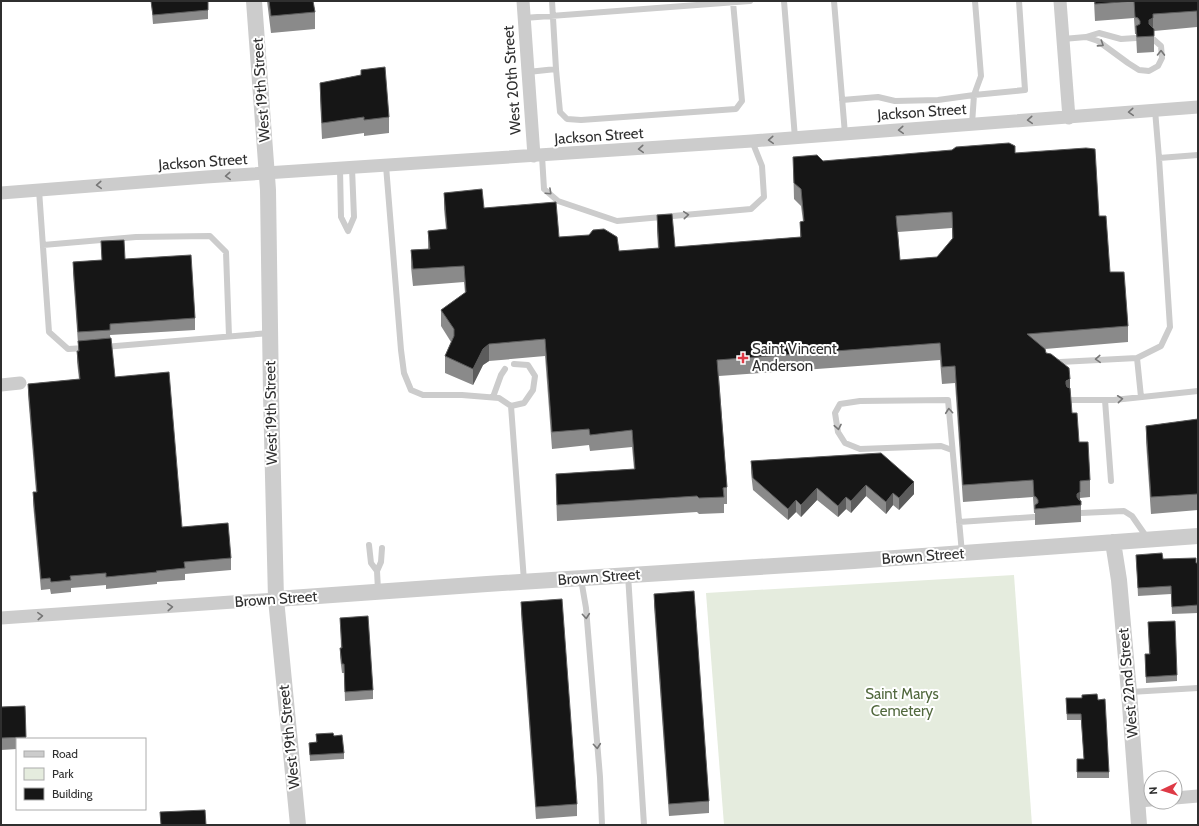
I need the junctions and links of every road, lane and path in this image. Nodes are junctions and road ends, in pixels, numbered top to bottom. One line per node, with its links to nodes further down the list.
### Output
1 (254, 1): 33 (street, West 19th Street)
2 (523, 1): 12 (street, West 20th Street)
3 (552, 1): 11 (lane)
4 (750, 1): 10 (lane)
5 (784, 1): 26 (lane)
6 (834, 1): 20 (lane)
7 (975, 1): 19 (lane)
8 (1019, 1): 19 (lane)
9 (1060, 1): 15 (street)
10 (733, 2): 11 (lane); 17 (lane)
11 (553, 16): 12 (lane); 17 (lane)
12 (524, 18): 18 (street, West 20th Street)
13 (1086, 37): 14 (lane); 15 (lane); 16 (lane, one-way to 16)
14 (1136, 38)
15 (1063, 39): 23 (street)
16 (1153, 39)
17 (556, 69): 18 (lane)
18 (528, 72): 29 (street, West 20th Street)
19 (974, 95): 20 (lane); 24 (lane)
20 (842, 100): 25 (lane)
21 (1198, 107): 22 (street, Jackson Street)
22 (1155, 110): 23 (street, Jackson Street, one-way to 23); 30 (lane)
23 (1069, 118): 24 (street, Jackson Street, one-way to 24)
24 (972, 124): 25 (street, Jackson Street, one-way to 25)
25 (844, 134): 26 (street, Jackson Street)
26 (795, 138): 27 (street, Jackson Street, one-way to 27)
27 (752, 141): 29 (street, Jackson Street, one-way to 29); 29 (lane, one-way to 27)
28 (1198, 154): 30 (lane)
29 (538, 156): 31 (street, Jackson Street)
30 (1159, 158): 39 (lane)
31 (386, 166): 32 (street, Jackson Street); 46 (lane)
32 (346, 168): 32 (lane); 33 (street, Jackson Street)
33 (267, 173): 34 (street, Jackson Street, one-way to 34); 37 (street, West 19th Street)
34 (39, 190): 35 (street, Jackson Street); 36 (lane)
35 (1, 192)
36 (43, 245): 38 (lane); 38 (lane)
37 (270, 333): 38 (lane); 67 (street, West 19th Street)
38 (230, 336)
39 (1137, 358): 41 (lane, one-way to 41); 47 (lane)
40 (514, 364): 50 (lane)
41 (1049, 366)
42 (505, 369): 46 (lane)
43 (20, 383): 44 (street)
44 (1, 385)
45 (1198, 391): 47 (lane)
46 (493, 397): 50 (lane)
47 (1141, 397): 49 (lane, one-way to 47)
48 (1070, 400): 49 (lane)
49 (1105, 400): 52 (lane)
50 (511, 406): 65 (lane)
51 (952, 450): 51 (lane, one-way to 51); 55 (lane)
52 (1111, 481)
53 (1081, 514): 57 (lane)
54 (1034, 517): 55 (lane)
55 (959, 522): 61 (lane)
56 (1198, 536): 57 (street, Brown Street)
57 (1149, 540): 58 (street, Brown Street)
58 (1113, 542): 61 (street, Brown Street); 70 (street, West 22nd Street)
59 (369, 545): 62 (lane)
60 (382, 548): 62 (lane)
61 (962, 553): 63 (street, Brown Street)
62 (377, 571): 66 (lane)
63 (628, 575): 64 (street, Brown Street); 77 (lane)
64 (581, 578): 65 (street, Brown Street); 76 (lane, one-way to 76)
65 (524, 581): 66 (street, Brown Street)
66 (378, 592): 67 (street, Brown Street)
67 (276, 600): 68 (street, Brown Street, one-way to 67); 75 (street, West 19th Street)
68 (1, 618)
69 (1198, 688): 70 (lane)
70 (1129, 692): 71 (street, West 22nd Street)
71 (1143, 793)
72 (1198, 796): 73 (street)
73 (1183, 797)
74 (1143, 805): 78 (street, West 22nd Street)
75 (298, 825)
76 (602, 825)
77 (644, 825)
78 (1139, 825)

